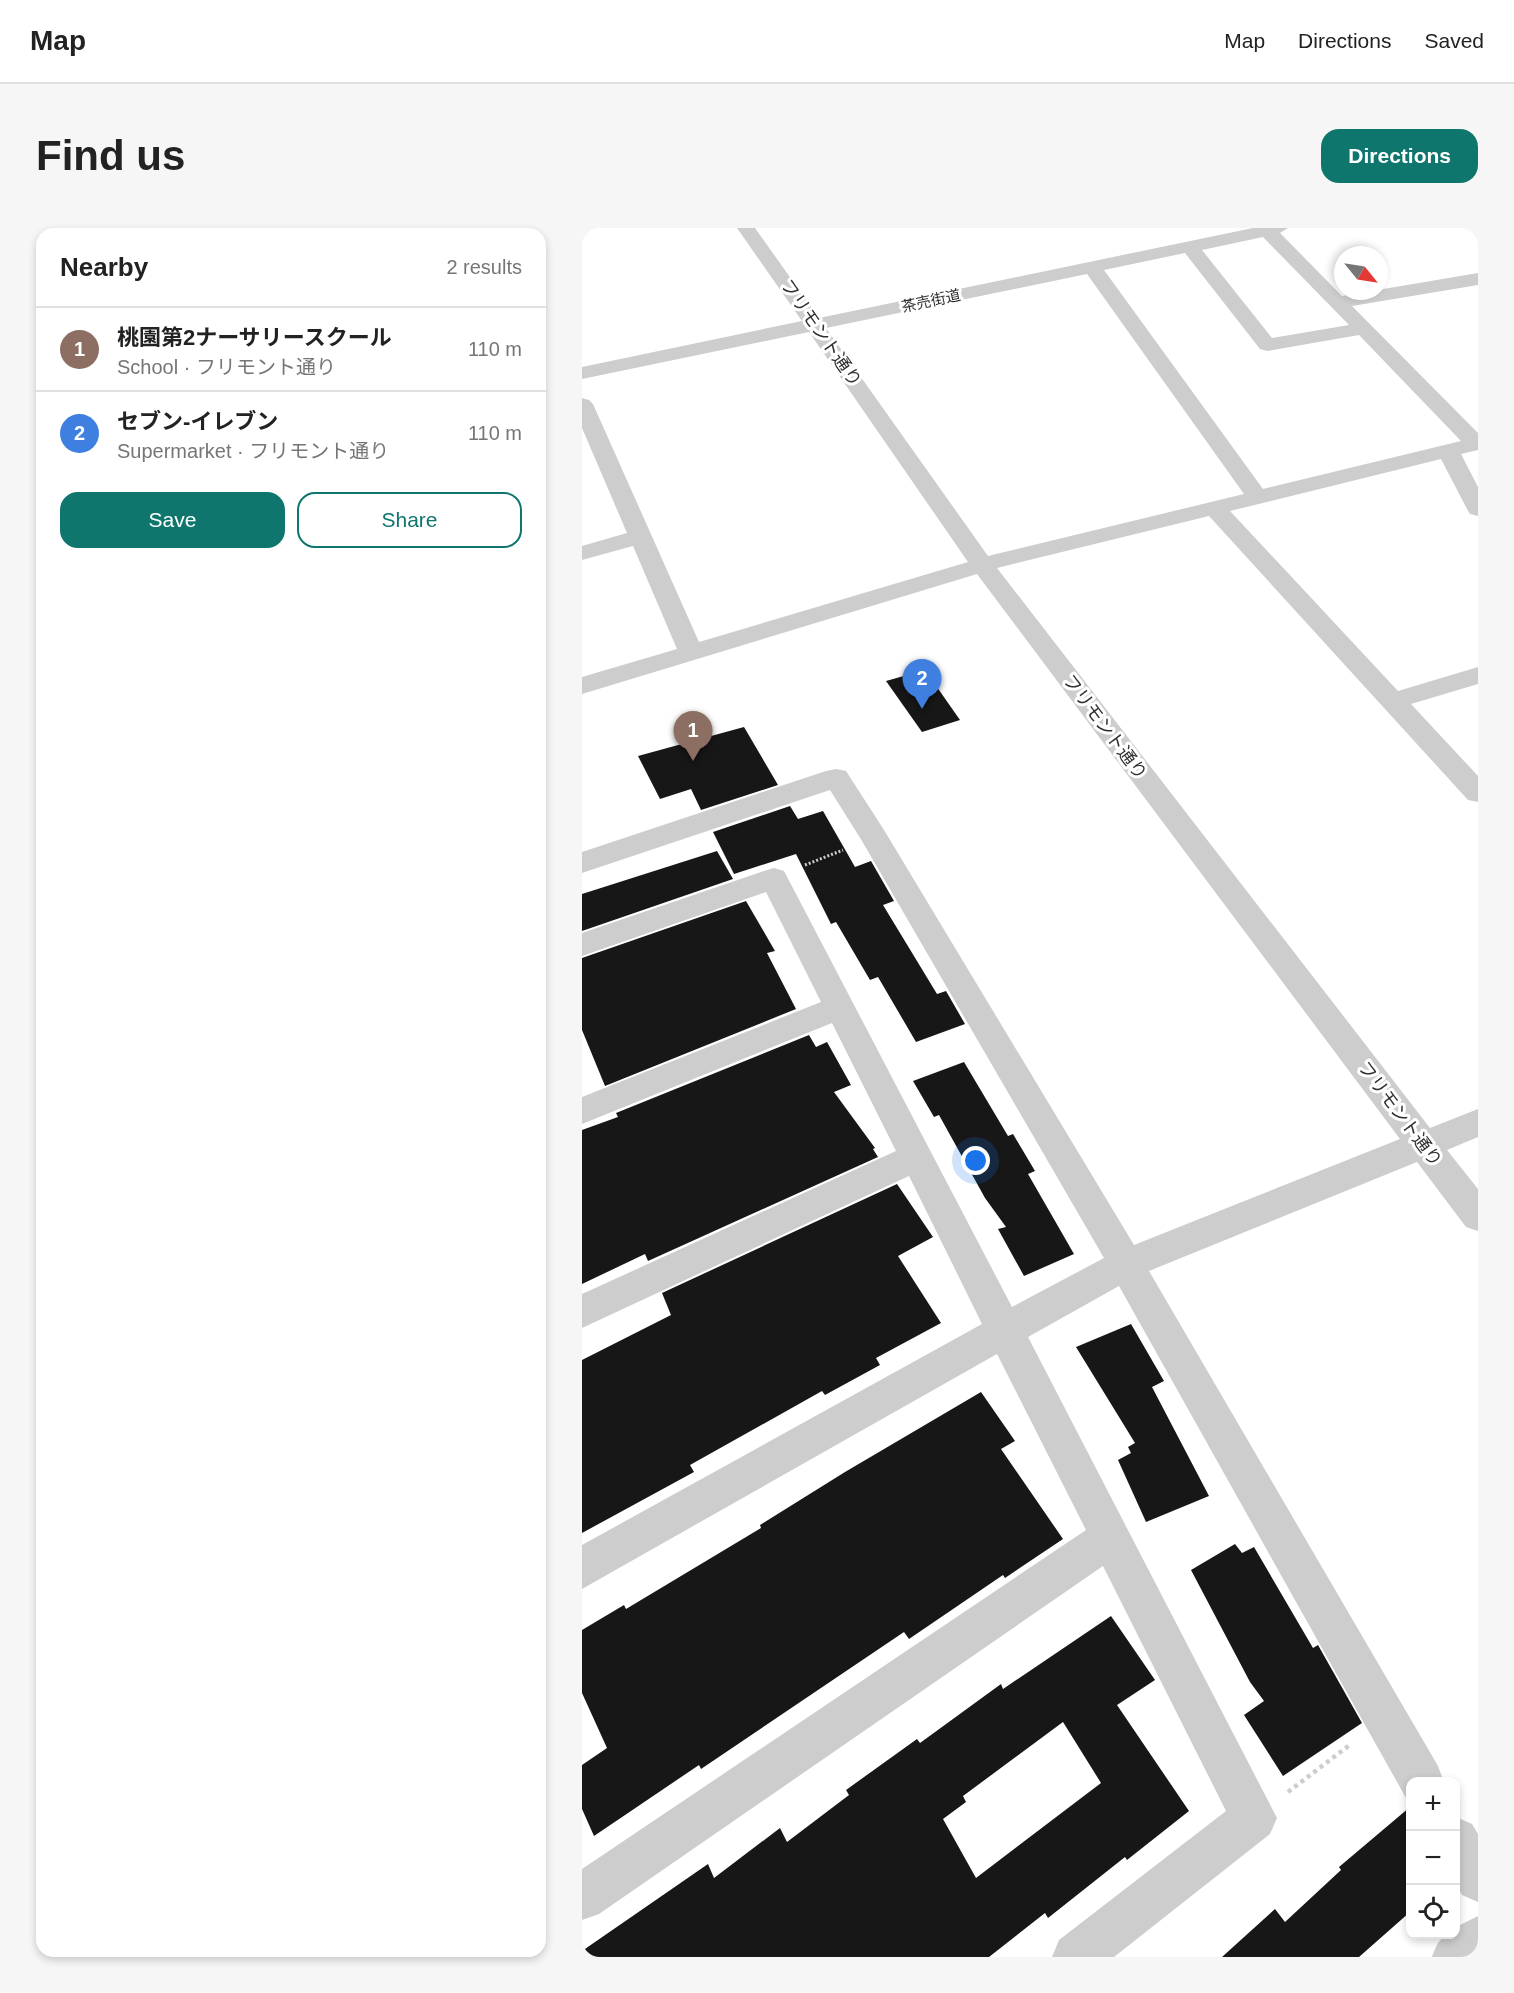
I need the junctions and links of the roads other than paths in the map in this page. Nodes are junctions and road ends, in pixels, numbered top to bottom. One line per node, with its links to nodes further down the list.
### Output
1 (747, 228): 7 (street, フリモント通り)
2 (1270, 229): 3 (street, 茶売街道); 6 (street)
3 (1190, 247): 4 (street, 茶売街道); 8 (street)
4 (1092, 267): 7 (street, 茶売街道); 14 (street)
5 (1478, 279): 6 (street)
6 (1337, 303): 8 (street)
7 (816, 326): 9 (street, 茶売街道); 19 (street, フリモント通り)
8 (1362, 329): 11 (street)
9 (582, 373)
10 (582, 404): 12 (street)
11 (1477, 443): 13 (street)
12 (592, 450): 17 (street)
13 (1448, 450): 14 (street); 16 (street)
14 (1258, 498): 15 (street)
15 (1215, 509): 19 (street); 23 (street)
16 (1478, 509)
17 (641, 537): 18 (street); 20 (street)
18 (582, 553)
19 (982, 565): 20 (street); 30 (street, フリモント通り)
20 (692, 654): 22 (street)
21 (1478, 675): 23 (street)
22 (582, 686)
23 (1393, 701): 24 (street)
24 (1478, 793)
25 (582, 863): 33 (street)
26 (582, 945): 27 (street)
27 (840, 1007): 28 (street); 31 (street)
28 (582, 1111)
29 (1478, 1124): 30 (street)
30 (1424, 1145): 32 (street, フリモント通り); 33 (street)
31 (917, 1157): 34 (street); 35 (street)
32 (1478, 1216)
33 (1126, 1264): 35 (street); 38 (street)
34 (582, 1312)
35 (1005, 1330): 36 (street); 37 (street)
36 (1110, 1537): 41 (street); 43 (street)
37 (582, 1568)
38 (1419, 1777)
39 (1460, 1848): 40 (street)
40 (1478, 1879)
41 (582, 1897)
42 (1478, 1940): 44 (street)
43 (1076, 1957)
44 (1456, 1957)

